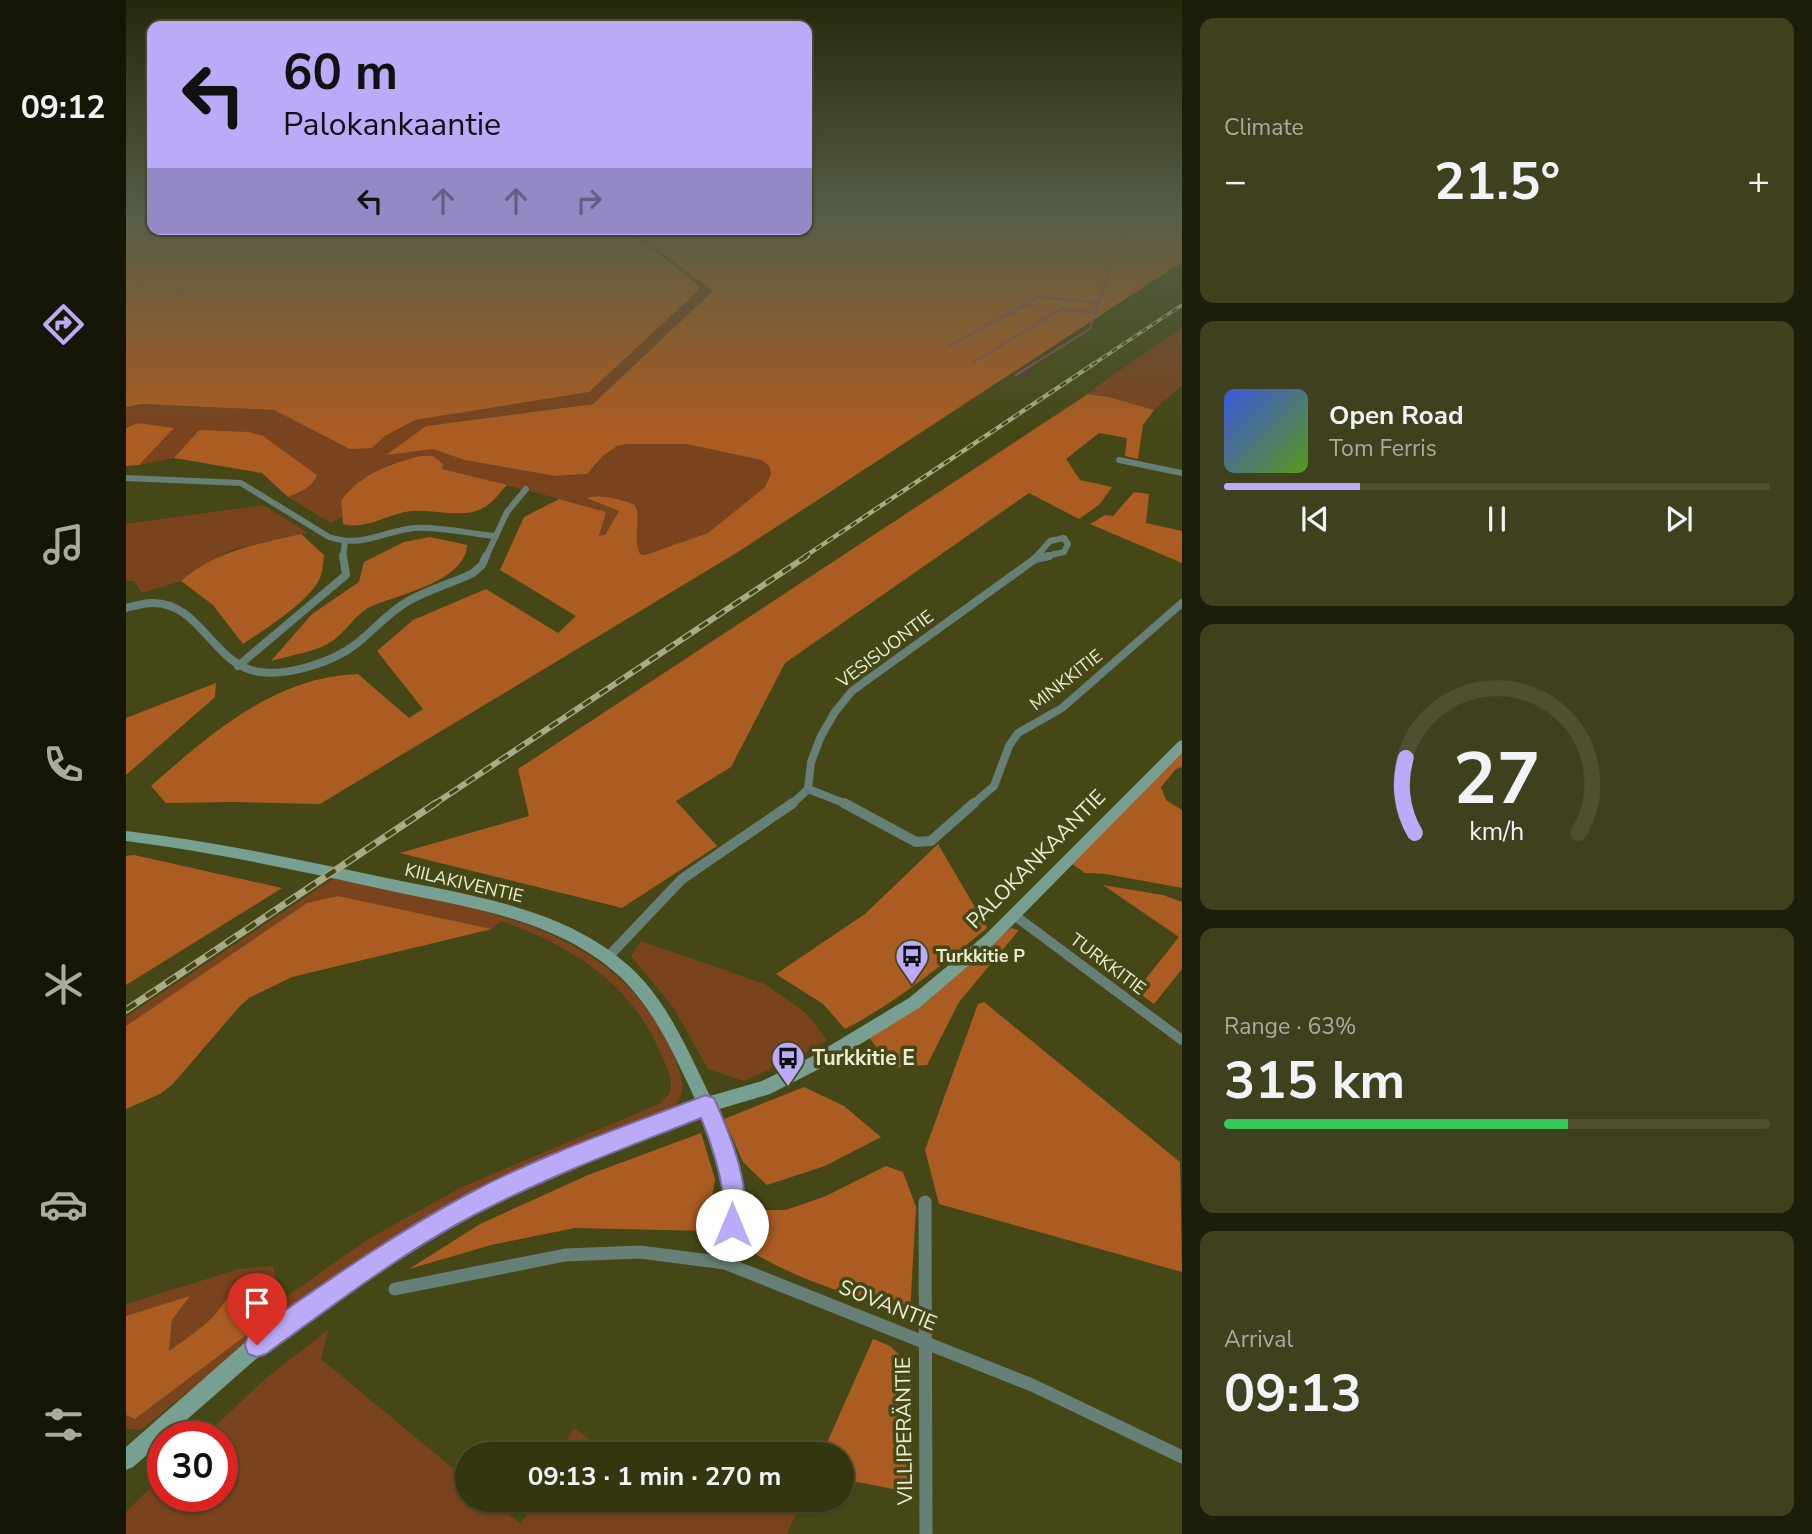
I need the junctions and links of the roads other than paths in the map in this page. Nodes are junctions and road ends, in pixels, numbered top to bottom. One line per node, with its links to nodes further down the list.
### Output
1 (1119, 460): 2 (street)
2 (1182, 473)
3 (126, 478): 6 (street)
4 (526, 489): 5 (street)
5 (495, 536): 6 (street); 10 (street)
6 (345, 542): 10 (street)
7 (1035, 559): 12 (street, VESISUONTIE)
8 (1182, 603): 12 (street, MINKKITIE)
9 (126, 608): 10 (street)
10 (238, 666)
11 (1182, 745): 14 (main road, PALOKANKAANTIE)
12 (808, 789): 15 (street)
13 (126, 836): 15 (main road, KIILAKIVENTIE)
14 (1014, 915): 16 (street, TURKKITIE); 17 (main road, PALOKANKAANTIE)
15 (608, 957): 17 (main road, KIILAKIVENTIE)
16 (1182, 1040)
17 (706, 1105): 19 (street); 23 (main road, PALOKANKAANTIE)
18 (925, 1202): 21 (street, VILLIPERÄNTIE)
19 (725, 1263): 20 (street); 21 (street, SOVANTIE)
20 (395, 1289)
21 (923, 1342): 22 (street, SOVANTIE); 24 (street, VILLIPERÄNTIE)
22 (1182, 1457)
23 (126, 1460)
24 (926, 1534)

